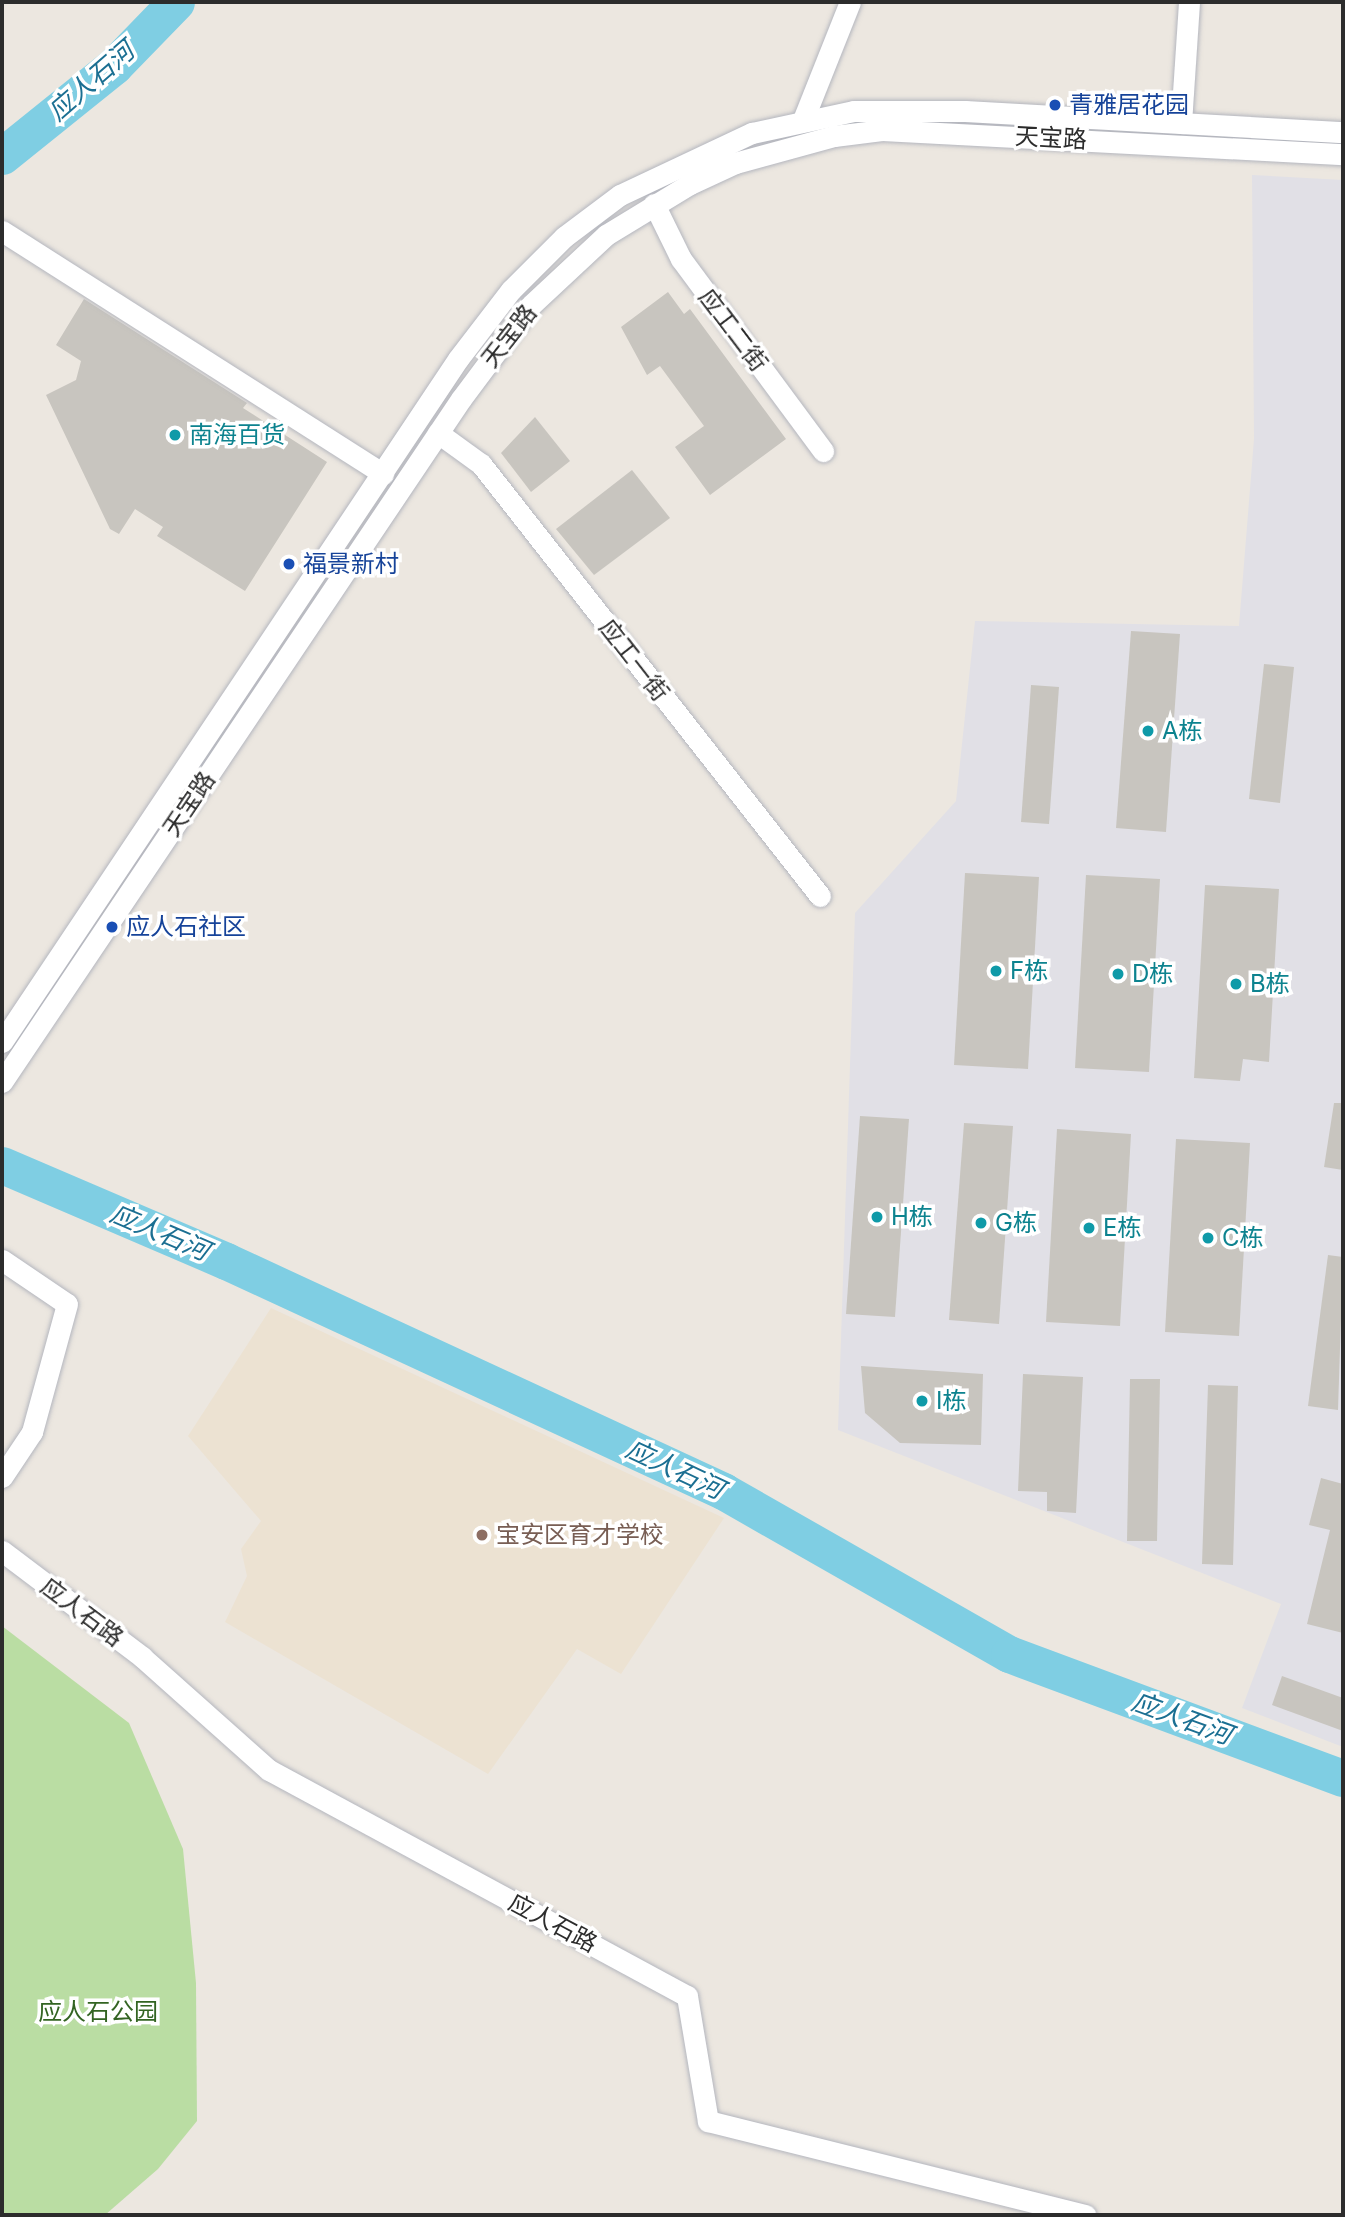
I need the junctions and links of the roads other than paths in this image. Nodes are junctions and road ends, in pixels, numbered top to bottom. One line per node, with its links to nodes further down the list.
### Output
1 (850, 2): 3 (street)
2 (1189, 2): 4 (street)
3 (803, 120): 4 (street, 天宝路); 11 (street, 天宝路)
4 (1181, 123): 5 (street, 天宝路)
5 (1343, 132)
6 (1343, 154): 7 (street, 天宝路)
7 (654, 204): 9 (street, 天宝路); 10 (street, 应工二街)
8 (2, 231): 11 (street)
9 (438, 433): 12 (street, 应工一街); 14 (street, 天宝路)
10 (823, 451)
11 (383, 474): 13 (street, 天宝路)
12 (820, 896)
13 (2, 1042)
14 (2, 1082)
15 (2, 1260): 16 (street)
16 (2, 1477)
17 (2, 1551): 18 (street, 应人石路)
18 (1085, 2215)

